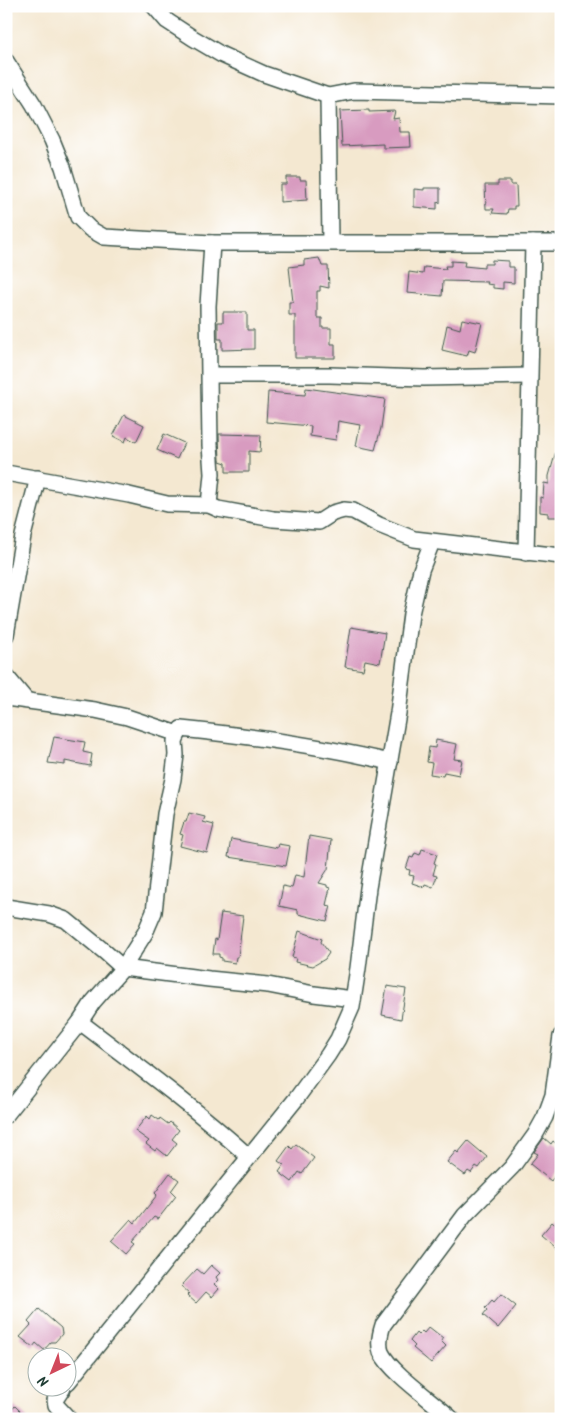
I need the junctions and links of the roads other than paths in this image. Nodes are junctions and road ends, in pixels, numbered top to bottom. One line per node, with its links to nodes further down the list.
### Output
1 (154, 6): 3 (street)
2 (6, 61): 6 (street)
3 (328, 96): 4 (street); 5 (street)
4 (561, 96)
5 (330, 242): 6 (street); 7 (street)
6 (212, 243): 9 (street)
7 (533, 243): 8 (street); 10 (street)
8 (561, 243)
9 (210, 375): 10 (street); 13 (street)
10 (529, 376): 15 (street)
11 (6, 473): 12 (street)
12 (38, 478): 13 (street); 17 (street)
13 (209, 504): 14 (street)
14 (432, 542): 15 (street); 22 (street)
15 (526, 553): 16 (street)
16 (561, 556)
17 (6, 636)
18 (6, 676): 20 (street)
19 (6, 698): 20 (street)
20 (26, 700): 21 (street)
21 (178, 734): 22 (street); 24 (street)
22 (390, 762): 25 (street)
23 (6, 907): 24 (street)
24 (123, 968): 25 (street); 26 (street)
25 (353, 999): 29 (street)
26 (80, 1022): 28 (street); 29 (street)
27 (561, 1036): 33 (street)
28 (6, 1115)
29 (248, 1156): 30 (street)
30 (78, 1369)
31 (56, 1398): 32 (street)
32 (69, 1419)
33 (452, 1419)

